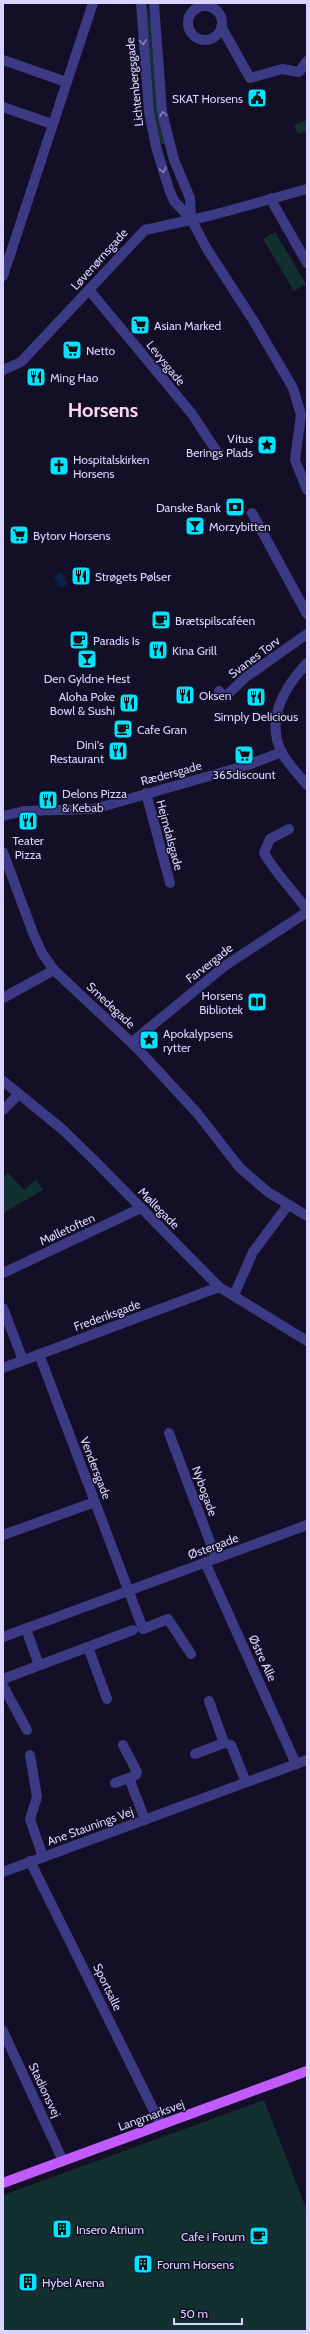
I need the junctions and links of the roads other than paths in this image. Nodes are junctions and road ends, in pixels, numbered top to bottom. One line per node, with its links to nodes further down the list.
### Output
1 (93, 3): 7 (street)
2 (141, 3): 12 (street, Lichtenbergsgade, one-way to 12)
3 (154, 3): 12 (street, Lichtenbergsgade, one-way to 3)
4 (222, 28): 6 (street)
5 (3, 60): 7 (street)
6 (307, 62)
7 (66, 82): 9 (street)
8 (3, 107): 9 (street)
9 (52, 124): 14 (street)
10 (307, 189): 11 (street, Løvenørnsgade)
11 (272, 198): 12 (street, Løvenørnsgade); 13 (street)
12 (192, 219): 15 (street, Løvenørnsgade); 18 (street, Lichtenbergsgade)
13 (307, 263)
14 (3, 276)
15 (89, 290): 16 (street, Løvenørnsgade); 17 (street, Levysgade)
16 (3, 370)
17 (219, 455)
18 (303, 471): 19 (street)
19 (307, 490)
20 (252, 513): 21 (street)
21 (307, 614)
22 (307, 634): 24 (street, Svanes Torv)
23 (307, 663): 25 (street)
24 (219, 691)
25 (282, 752): 26 (street); 27 (street, Rædersgade)
26 (307, 785)
27 (146, 793): 28 (street, Rædersgade); 31 (street, Hejmdalsgade)
28 (3, 816)
29 (289, 829): 32 (street)
30 (3, 852): 33 (street, Smedegade)
31 (170, 883)
32 (307, 911): 35 (street, Farvergade)
33 (54, 970): 34 (street); 35 (street, Smedegade)
34 (3, 998)
35 (132, 1042): 39 (street, Smedegade)
36 (3, 1081): 37 (street, Møllegade)
37 (19, 1094): 38 (street); 40 (street, Møllegade)
38 (3, 1110)
39 (288, 1205): 41 (street, Smedegade); 44 (street)
40 (141, 1208): 42 (street, Mølletoften); 43 (street, Møllegade)
41 (307, 1216)
42 (3, 1273)
43 (219, 1286): 44 (street, Møllegade); 47 (street, Frederiksgade)
44 (234, 1295): 46 (street, Møllegade)
45 (3, 1308): 48 (street)
46 (307, 1341)
47 (39, 1354): 48 (street, Frederiksgade); 51 (street, Vendersgade)
48 (23, 1360): 49 (street, Frederiksgade)
49 (3, 1368)
50 (169, 1433): 54 (street, Nybogade)
51 (95, 1502): 53 (street); 56 (street, Vendersgade)
52 (307, 1525): 54 (street, Østergade)
53 (3, 1535)
54 (216, 1558): 55 (street, Østergade)
55 (205, 1562): 56 (street, Østergade); 73 (street, Østre Alle)
56 (128, 1591): 57 (street, Østergade); 61 (street)
57 (26, 1628): 59 (street, Østergade); 62 (street)
58 (133, 1630): 60 (street)
59 (3, 1637)
60 (88, 1647): 62 (street); 65 (street)
61 (190, 1654)
62 (39, 1665): 63 (street)
63 (3, 1678)
64 (3, 1686): 67 (street)
65 (107, 1699)
66 (209, 1702): 68 (street)
67 (27, 1730)
68 (224, 1743): 71 (street); 75 (street)
69 (123, 1745): 74 (street)
70 (30, 1754): 78 (street, Ane Staunings Vej)
71 (195, 1754)
72 (307, 1760): 73 (street, Ane Staunings Vej)
73 (296, 1764): 75 (street, Ane Staunings Vej)
74 (129, 1778): 76 (street); 77 (street, Ane Staunings Vej)
75 (246, 1782): 77 (street, Ane Staunings Vej)
76 (115, 1783)
77 (145, 1820): 78 (street, Ane Staunings Vej)
78 (43, 1856): 79 (street, Ane Staunings Vej)
79 (30, 1861): 80 (street, Ane Staunings Vej); 83 (street, Sportsalle)
80 (3, 1872)
81 (3, 2031): 84 (street, Stadionsvej)
82 (307, 2072): 83 (main road, Langmarksvej)
83 (161, 2125): 84 (main road, Langmarksvej)
84 (63, 2161): 85 (main road, Langmarksvej)
85 (3, 2184)

